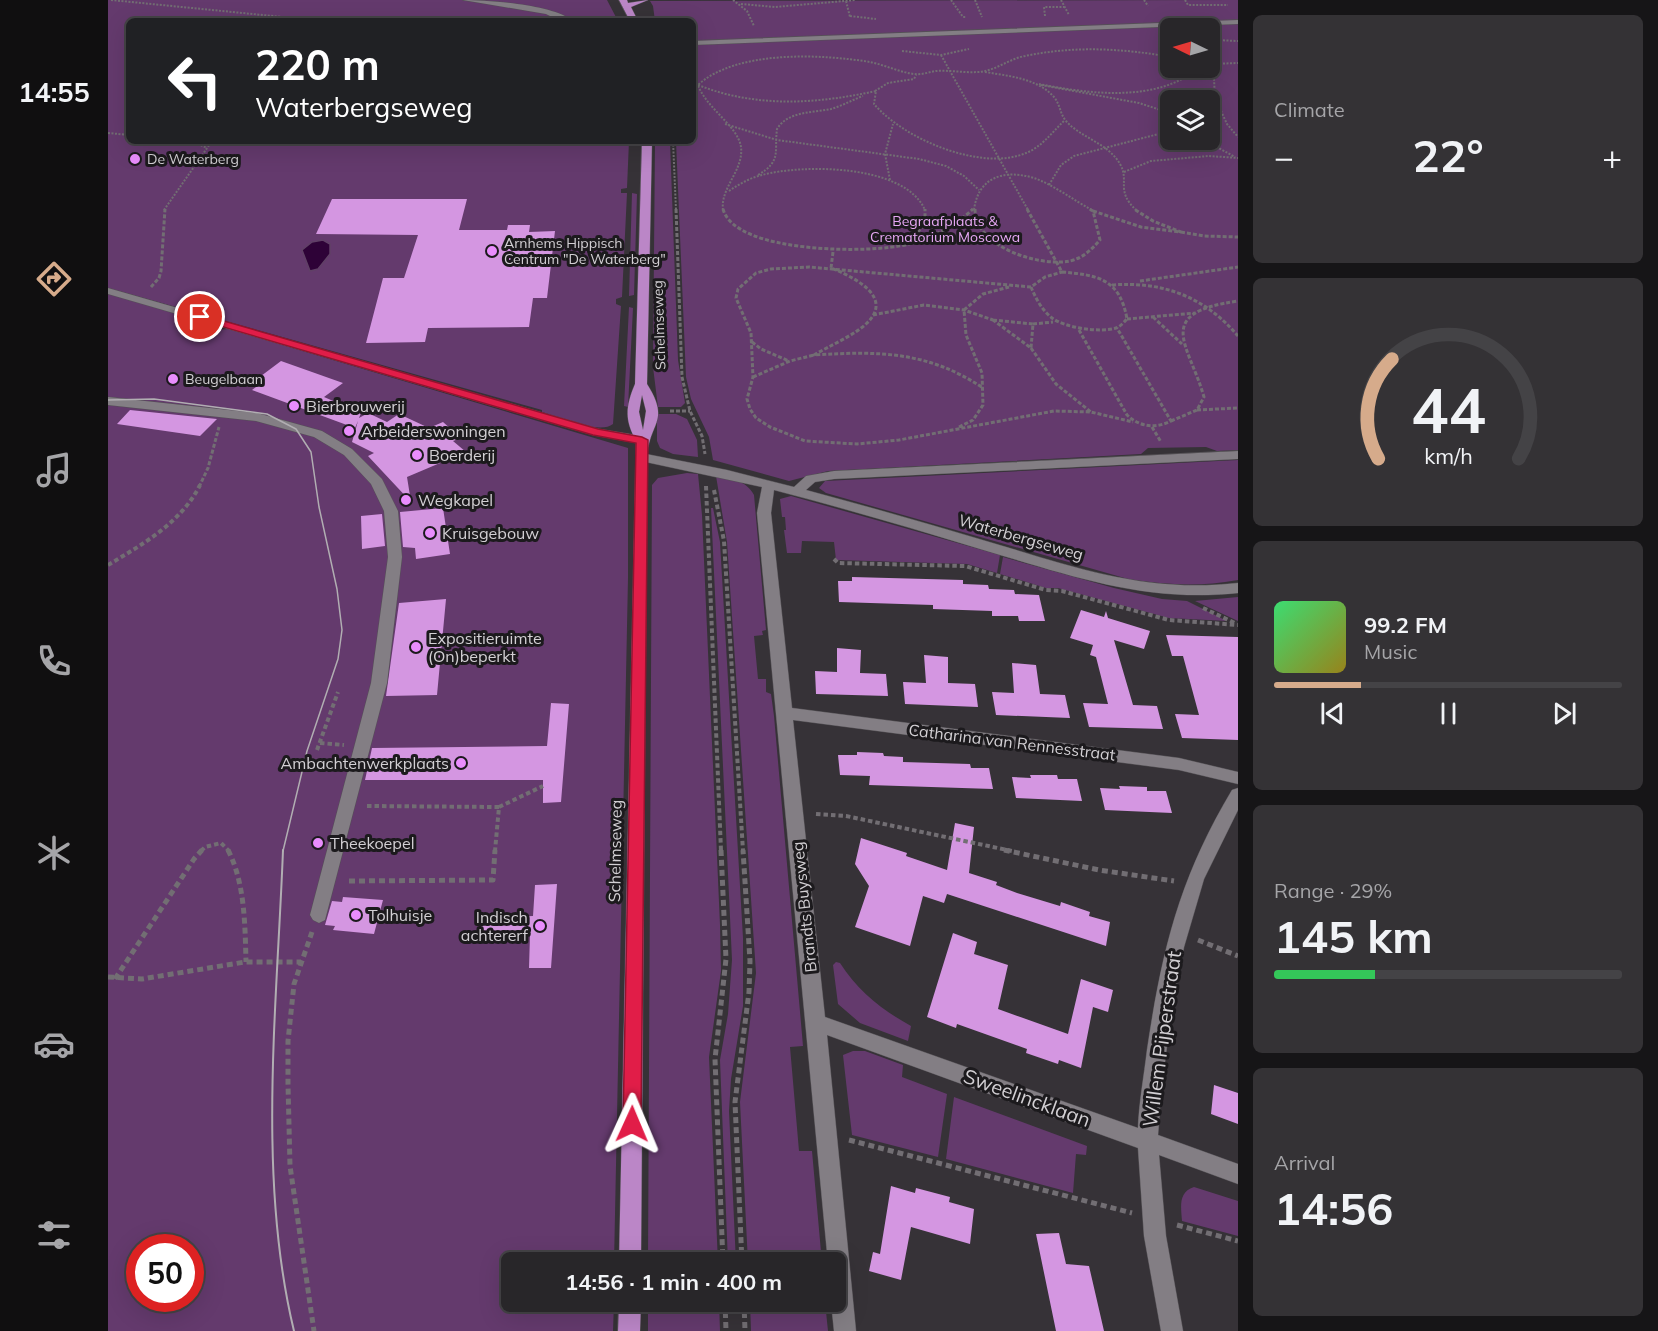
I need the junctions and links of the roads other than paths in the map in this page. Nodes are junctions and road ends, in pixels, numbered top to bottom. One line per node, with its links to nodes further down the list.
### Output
1 (467, 0): 4 (street)
2 (644, 0): 3 (main road)
3 (625, 3): 5 (main road)
4 (563, 18)
5 (632, 18)
6 (1238, 22): 7 (street)
7 (696, 43)
8 (647, 144): 10 (main road, Schelmseweg)
9 (108, 291): 12 (street, Waterbergseweg)
10 (641, 384): 12 (main road, Schelmseweg); 12 (main road, Schelmseweg)
11 (108, 401): 20 (street)
12 (642, 448): 14 (street, Waterbergseweg); 24 (main road, Schelmseweg)
13 (1238, 455): 15 (street)
14 (770, 484): 15 (street, Waterbergseweg); 17 (street, Brandts Buysweg)
15 (798, 491): 16 (street, Waterbergseweg)
16 (1238, 588)
17 (785, 713): 18 (street, Catharina van Rennesstraat); 21 (street, Brandts Buysweg)
18 (1238, 778)
19 (1238, 795): 22 (street, Willem Pijperstraat)
20 (319, 915)
21 (816, 1022): 22 (street, Sweelincklaan); 27 (street, Brandts Buysweg)
22 (1148, 1142): 23 (street, Sweelincklaan); 28 (street, Willem Pijperstraat)
23 (1238, 1174)
24 (630, 1252)
25 (630, 1312): 26 (main road)
26 (629, 1331)
27 (845, 1331)
28 (1172, 1331)

